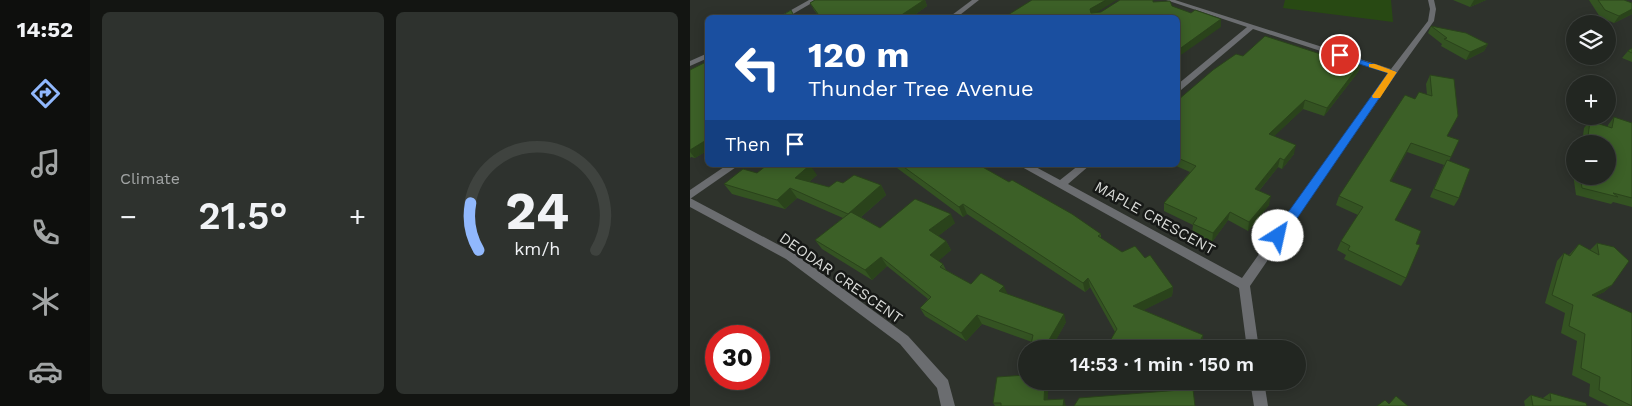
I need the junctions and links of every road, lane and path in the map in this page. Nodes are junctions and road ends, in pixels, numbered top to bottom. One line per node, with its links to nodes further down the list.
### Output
1 (814, 0): 5 (street)
2 (976, 0): 6 (street)
3 (1169, 0): 7 (street)
4 (1431, 0): 10 (street)
5 (786, 15)
6 (954, 15)
7 (1251, 27): 10 (street); 11 (street)
8 (705, 56): 9 (street)
9 (690, 64)
10 (1393, 72): 18 (street)
11 (1180, 86)
12 (731, 167): 16 (street)
13 (1029, 167): 15 (street, MAPLE CRESCENT)
14 (1083, 167): 15 (street)
15 (1062, 184): 18 (street, MAPLE CRESCENT)
16 (690, 195)
17 (690, 202): 21 (street, DEODAR CRESCENT)
18 (1244, 285): 19 (street)
19 (1252, 340)
20 (1259, 390): 22 (street)
21 (948, 406)
22 (1261, 406)

